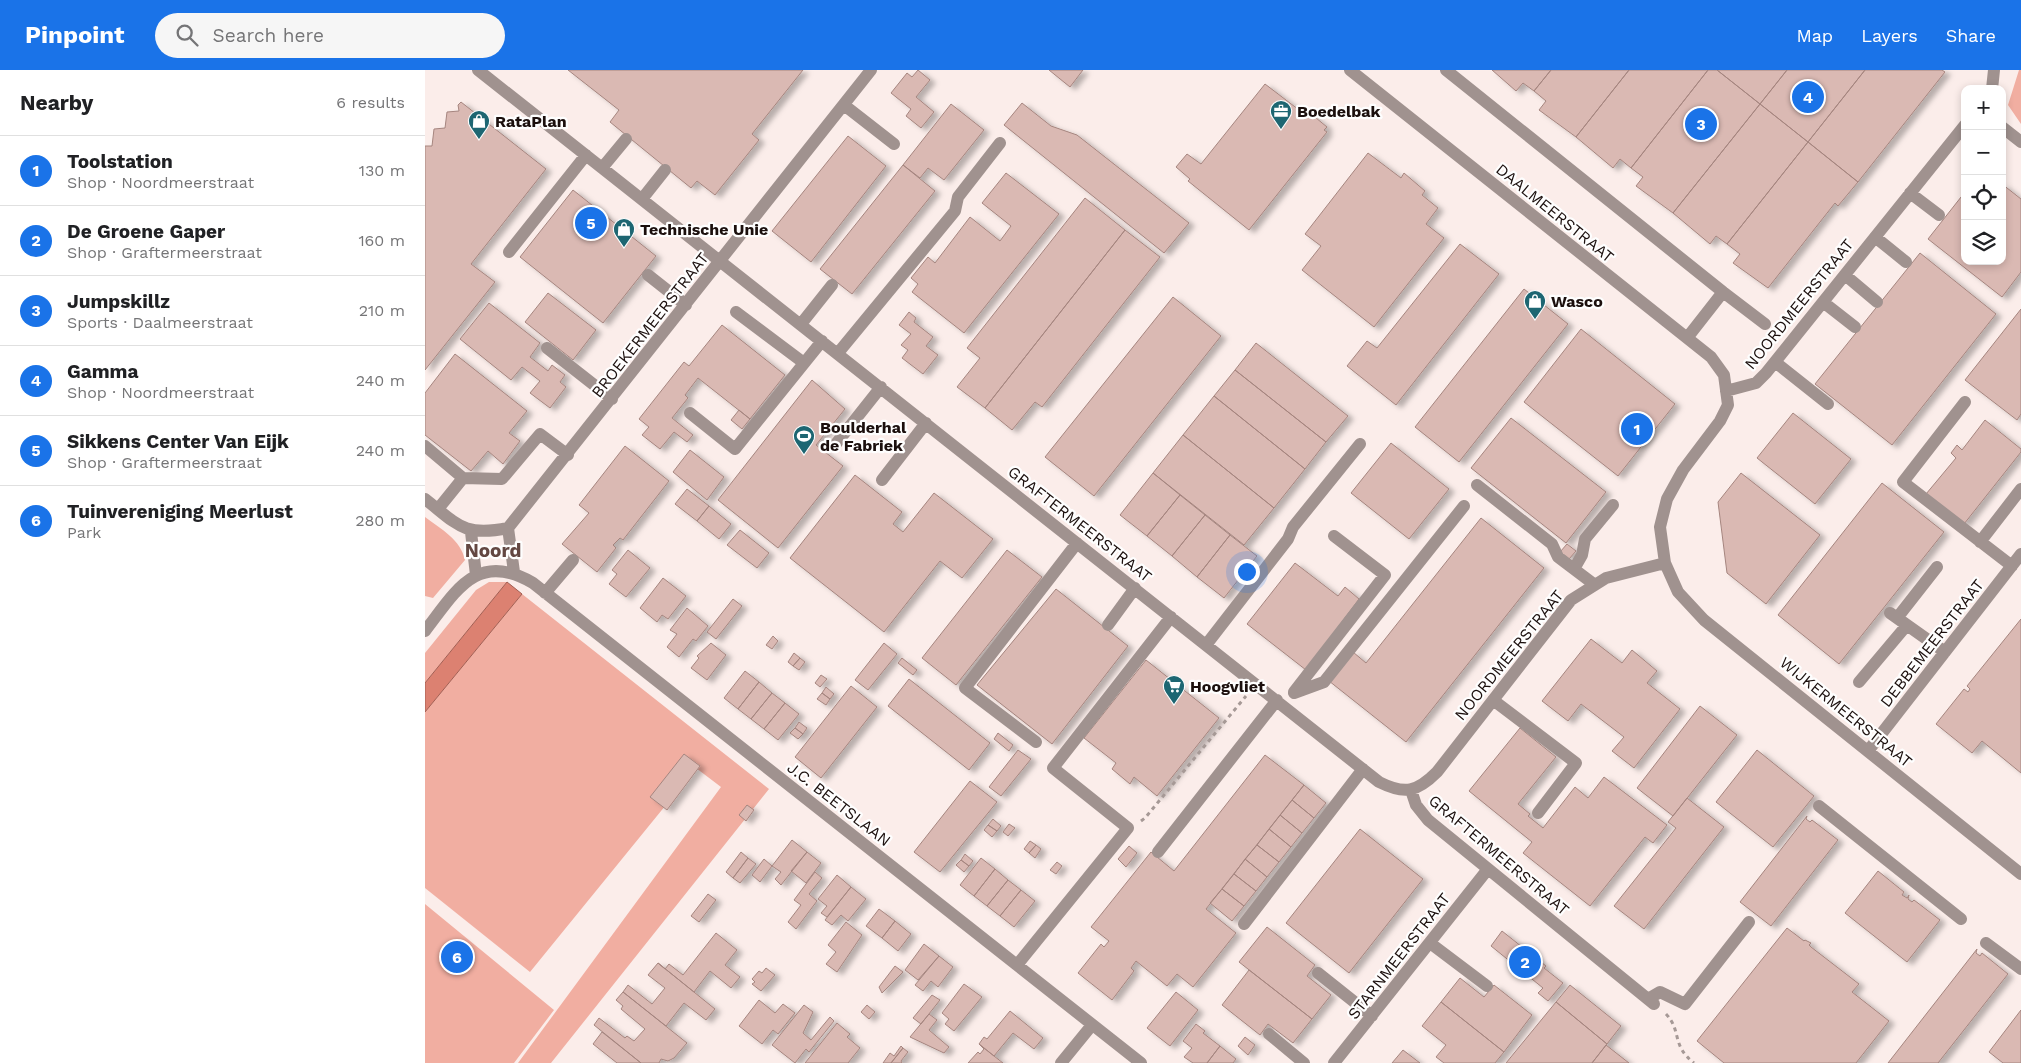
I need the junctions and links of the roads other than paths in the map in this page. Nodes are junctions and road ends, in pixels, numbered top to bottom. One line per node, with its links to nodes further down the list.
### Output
1 (478, 70): 14 (street, GRAFTERMEERSTRAAT)
2 (871, 70): 7 (street, BROEKERMEERSTRAAT)
3 (1350, 70): 35 (street, DAALMEERSTRAAT)
4 (1446, 70): 27 (street)
5 (1994, 70): 6 (street)
6 (1992, 85)
7 (844, 104): 12 (street); 22 (street, BROEKERMEERSTRAAT)
8 (1961, 130): 17 (street, NOORDMEERSTRAAT)
9 (2005, 130): 11 (street)
10 (626, 139): 15 (street)
11 (2021, 142)
12 (895, 144)
13 (1000, 144): 38 (street)
14 (586, 155): 15 (street, GRAFTERMEERSTRAAT); 21 (street)
15 (602, 168): 18 (street, GRAFTERMEERSTRAAT)
16 (665, 170): 18 (street)
17 (1911, 193): 19 (street); 20 (street, NOORDMEERSTRAAT)
18 (642, 199): 22 (street, GRAFTERMEERSTRAAT)
19 (1939, 216)
20 (1875, 237): 23 (street); 25 (street, NOORDMEERSTRAAT)
21 (509, 252)
22 (721, 261): 30 (street, BROEKERMEERSTRAAT); 32 (street, GRAFTERMEERSTRAAT)
23 (1906, 262)
24 (648, 275): 30 (street)
25 (1845, 275): 28 (street, NOORDMEERSTRAAT); 29 (street)
26 (831, 285): 32 (street)
27 (1723, 292): 33 (street); 35 (street)
28 (1823, 302): 34 (street); 39 (street, NOORDMEERSTRAAT)
29 (1877, 302)
30 (687, 305): 43 (street, BROEKERMEERSTRAAT)
31 (737, 312): 40 (street)
32 (801, 324): 36 (street, GRAFTERMEERSTRAAT)
33 (1765, 324)
34 (1855, 327)
35 (1687, 338): 42 (street, DAALMEERSTRAAT)
36 (822, 341): 38 (street, GRAFTERMEERSTRAAT); 40 (street)
37 (547, 348): 43 (street)
38 (838, 353): 41 (street, GRAFTERMEERSTRAAT)
39 (1775, 362): 42 (street, NOORDMEERSTRAAT); 45 (street)
40 (804, 363): 46 (street)
41 (881, 387): 47 (street, GRAFTERMEERSTRAAT); 50 (street)
42 (1726, 391): 67 (street)
43 (612, 399): 51 (street, BROEKERMEERSTRAAT)
44 (1965, 402): 63 (street)
45 (1828, 404)
46 (690, 413)
47 (926, 423): 53 (street); 64 (street, GRAFTERMEERSTRAAT)
48 (1360, 444): 81 (street)
49 (425, 446): 52 (street)
50 (835, 446)
51 (568, 455): 52 (street); 60 (street, BROEKERMEERSTRAAT)
52 (463, 478): 59 (street)
53 (882, 480)
54 (1477, 485): 70 (street)
55 (2021, 489): 63 (street)
56 (425, 499): 59 (street)
57 (1613, 505): 70 (street)
58 (1464, 506): 84 (street)
59 (438, 509): 61 (street)
60 (508, 528): 61 (street); 71 (street)
61 (471, 532): 72 (street)
62 (1334, 536): 84 (street)
63 (1980, 542): 68 (street)
64 (1077, 543): 74 (street, GRAFTERMEERSTRAAT); 87 (street)
65 (2021, 554): 68 (street, DEBBEMEERSTRAAT)
66 (573, 560): 75 (street)
67 (1665, 564): 73 (street, NOORDMEERSTRAAT); 88 (street, WIJKERMEERSTRAAT)
68 (2011, 566): 82 (street, DEBBEMEERSTRAAT)
69 (1937, 567): 78 (street)
70 (1574, 569): 73 (street)
71 (514, 572): 72 (street); 75 (street, J.C. BEETSLAAN)
72 (476, 575): 77 (street)
73 (1595, 585): 85 (street, NOORDMEERSTRAAT)
74 (1135, 588): 76 (street, GRAFTERMEERSTRAAT); 79 (street)
75 (545, 593): 101 (street, J.C. BEETSLAAN)
76 (1171, 616): 81 (street, GRAFTERMEERSTRAAT); 101 (street)
77 (429, 617): 80 (street)
78 (1898, 618): 82 (street); 83 (street)
79 (1108, 625)
80 (425, 631)
81 (1207, 645): 86 (street, GRAFTERMEERSTRAAT)
82 (1945, 652): 88 (street, DEBBEMEERSTRAAT)
83 (1859, 682)
84 (1294, 693): 86 (street)
85 (1493, 700): 90 (street, NOORDMEERSTRAAT); 92 (street)
86 (1280, 703): 89 (street, GRAFTERMEERSTRAAT); 93 (street)
87 (1035, 742)
88 (1868, 751): 95 (street, WIJKERMEERSTRAAT)
89 (1363, 769): 90 (street, GRAFTERMEERSTRAAT); 98 (street)
90 (1411, 790): 94 (street, GRAFTERMEERSTRAAT)
91 (1819, 806): 96 (street)
92 (1539, 813)
93 (1157, 852)
94 (1488, 869): 97 (street, GRAFTERMEERSTRAAT); 99 (street, STARNMEERSTRAAT)
95 (2021, 874)
96 (1961, 919)
97 (1749, 922)
98 (1244, 924)
99 (1430, 943): 104 (street); 105 (street, STARNMEERSTRAAT)
100 (1986, 943): 102 (street)
101 (1017, 965): 106 (street, J.C. BEETSLAAN)
102 (2021, 969)
103 (1318, 973): 105 (street)
104 (1487, 986)
105 (1372, 1016): 111 (street, STARNMEERSTRAAT)
106 (1092, 1025): 108 (street); 109 (street, J.C. BEETSLAAN)
107 (1269, 1034): 110 (street)
108 (1061, 1063)
109 (1141, 1063)
110 (1304, 1063)
111 (1335, 1063)

